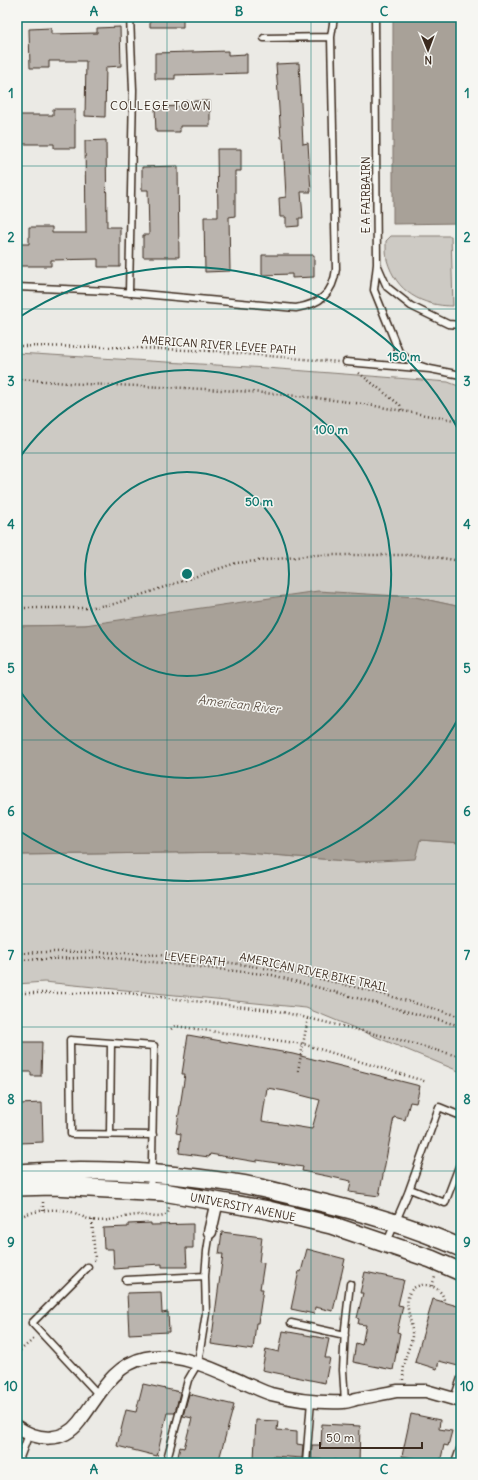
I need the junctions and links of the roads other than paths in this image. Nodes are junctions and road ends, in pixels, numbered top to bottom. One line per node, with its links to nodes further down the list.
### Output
1 (130, 17): 8 (lane)
2 (334, 17): 4 (lane)
3 (375, 17): 6 (lane, E A FAIRBAIRN)
4 (331, 37): 5 (lane); 8 (lane)
5 (264, 38)
6 (376, 264): 9 (lane, E A FAIRBAIRN); 11 (lane)
7 (17, 287): 8 (lane)
8 (129, 292)
9 (461, 325)
10 (346, 362): 11 (lane)
11 (430, 369): 12 (lane)
12 (461, 375)
13 (111, 1043): 15 (lane); 15 (lane); 16 (lane)
14 (461, 1116): 21 (lane)
15 (110, 1134): 16 (lane)
16 (153, 1135): 19 (lane)
17 (461, 1161): 21 (lane)
18 (17, 1172): 19 (street, UNIVERSITY AVENUE)
19 (152, 1174): 22 (lane); 24 (street, UNIVERSITY AVENUE)
20 (17, 1187): 22 (street, UNIVERSITY AVENUE)
21 (410, 1189): 24 (lane)
22 (150, 1192): 23 (street, UNIVERSITY AVENUE)
23 (217, 1201): 25 (street); 26 (street, UNIVERSITY AVENUE)
24 (395, 1223): 26 (lane); 27 (street, UNIVERSITY AVENUE)
25 (210, 1232): 30 (lane)
26 (387, 1243): 29 (street, UNIVERSITY AVENUE)
27 (461, 1248)
28 (88, 1267): 37 (lane)
29 (461, 1272)
30 (205, 1276): 31 (lane); 35 (lane)
31 (126, 1280)
32 (350, 1284): 34 (lane)
33 (291, 1323): 34 (lane)
34 (345, 1335): 40 (lane)
35 (198, 1363): 37 (street); 39 (street); 44 (lane)
36 (461, 1378): 38 (lane)
37 (98, 1394): 42 (street)
38 (458, 1400): 40 (street)
39 (311, 1401): 40 (street); 46 (lane)
40 (345, 1402)
41 (17, 1427): 42 (street)
42 (29, 1434): 45 (lane)
43 (461, 1446): 47 (lane)
44 (167, 1459)
45 (18, 1463)
46 (306, 1463)
47 (455, 1463)

